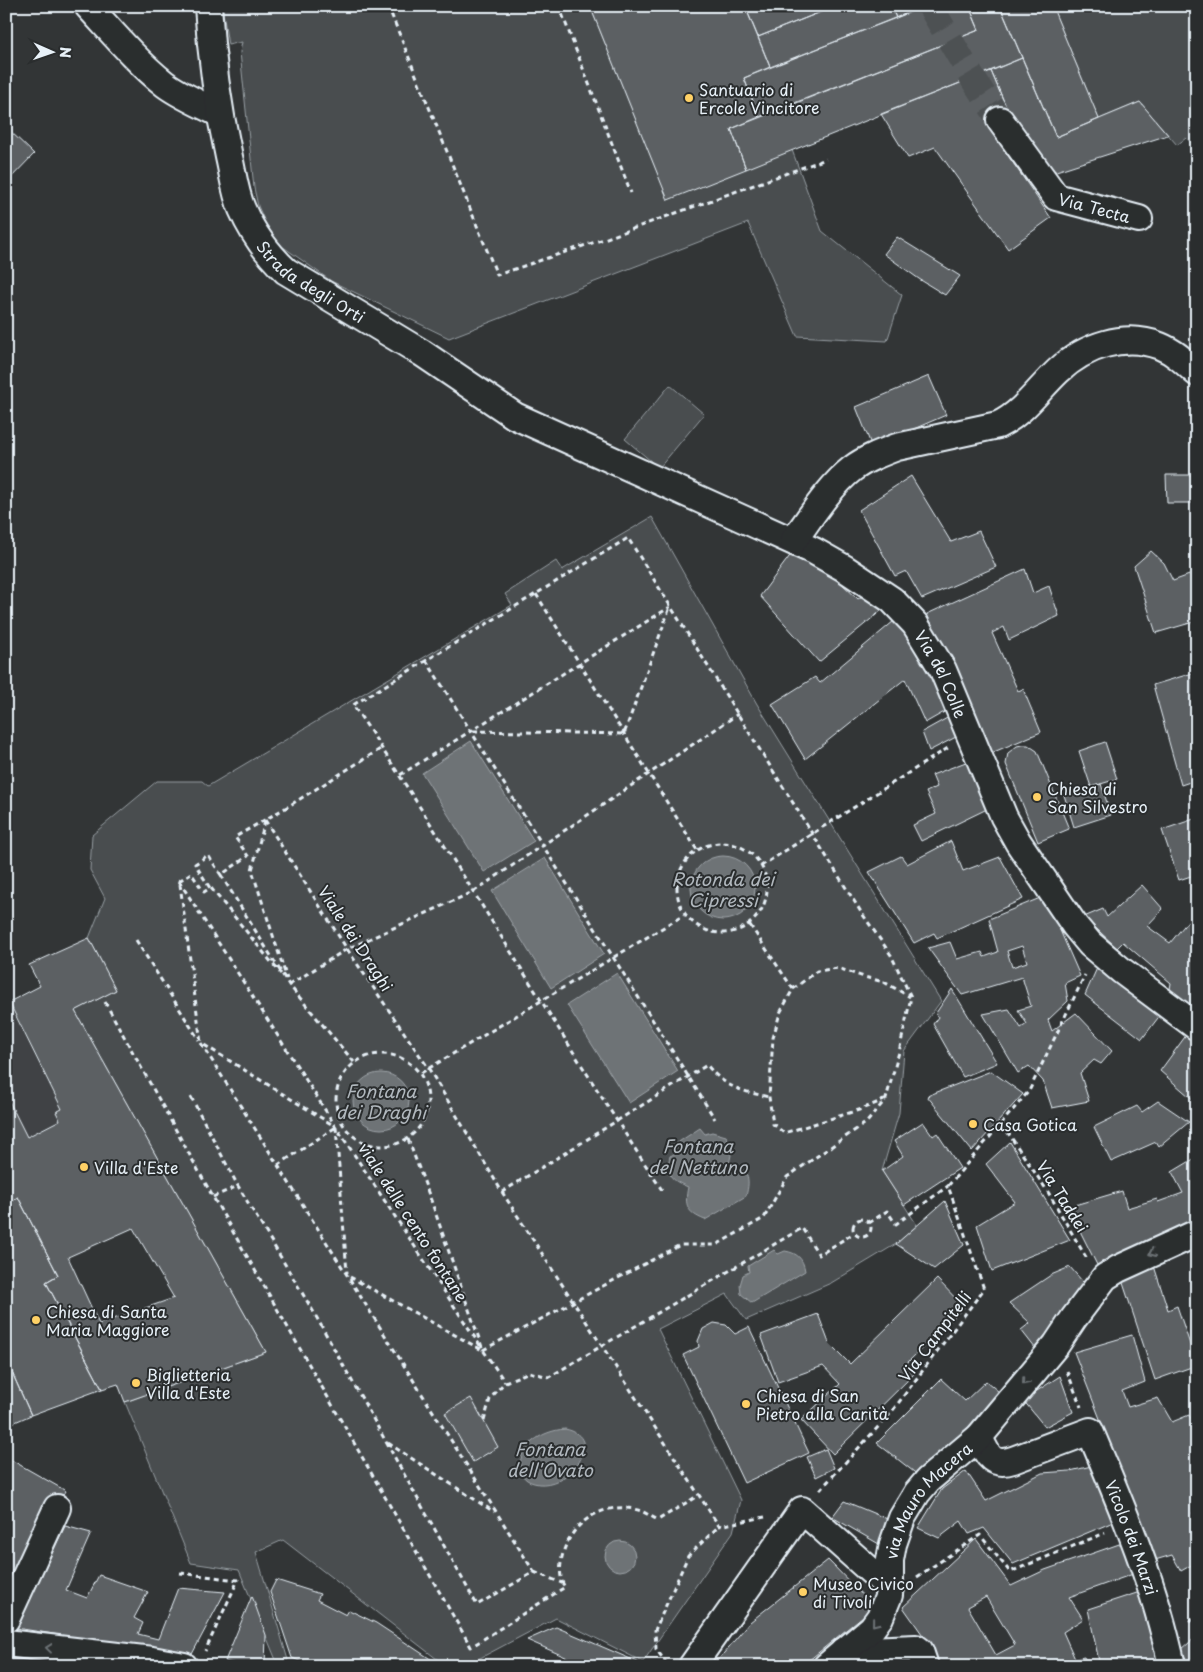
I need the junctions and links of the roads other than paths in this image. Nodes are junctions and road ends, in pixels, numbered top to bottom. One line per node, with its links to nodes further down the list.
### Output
1 (88, 6): 3 (street)
2 (208, 6): 3 (street, Strada degli Orti)
3 (220, 114): 7 (street, Strada degli Orti)
4 (1000, 120): 5 (street, Via Tecta)
5 (1138, 219)
6 (1197, 374): 8 (street)
7 (573, 443): 8 (street, Via del Colle)
8 (793, 541): 9 (street, Via del Colle)
9 (1197, 1027)
10 (1197, 1233): 11 (street, via Mauro Macera, one-way to 11)
11 (979, 1437): 13 (street, via Mauro Macera); 16 (street, Vicolo dei Marzi)
12 (57, 1508): 14 (street)
13 (889, 1592): 17 (street, via Mauro Macera, one-way to 17); 19 (street)
14 (6, 1619)
15 (6, 1643): 18 (street, one-way to 15)
16 (1170, 1656)
17 (836, 1658): 20 (street)
18 (193, 1661)
19 (692, 1666)
20 (925, 1666)

